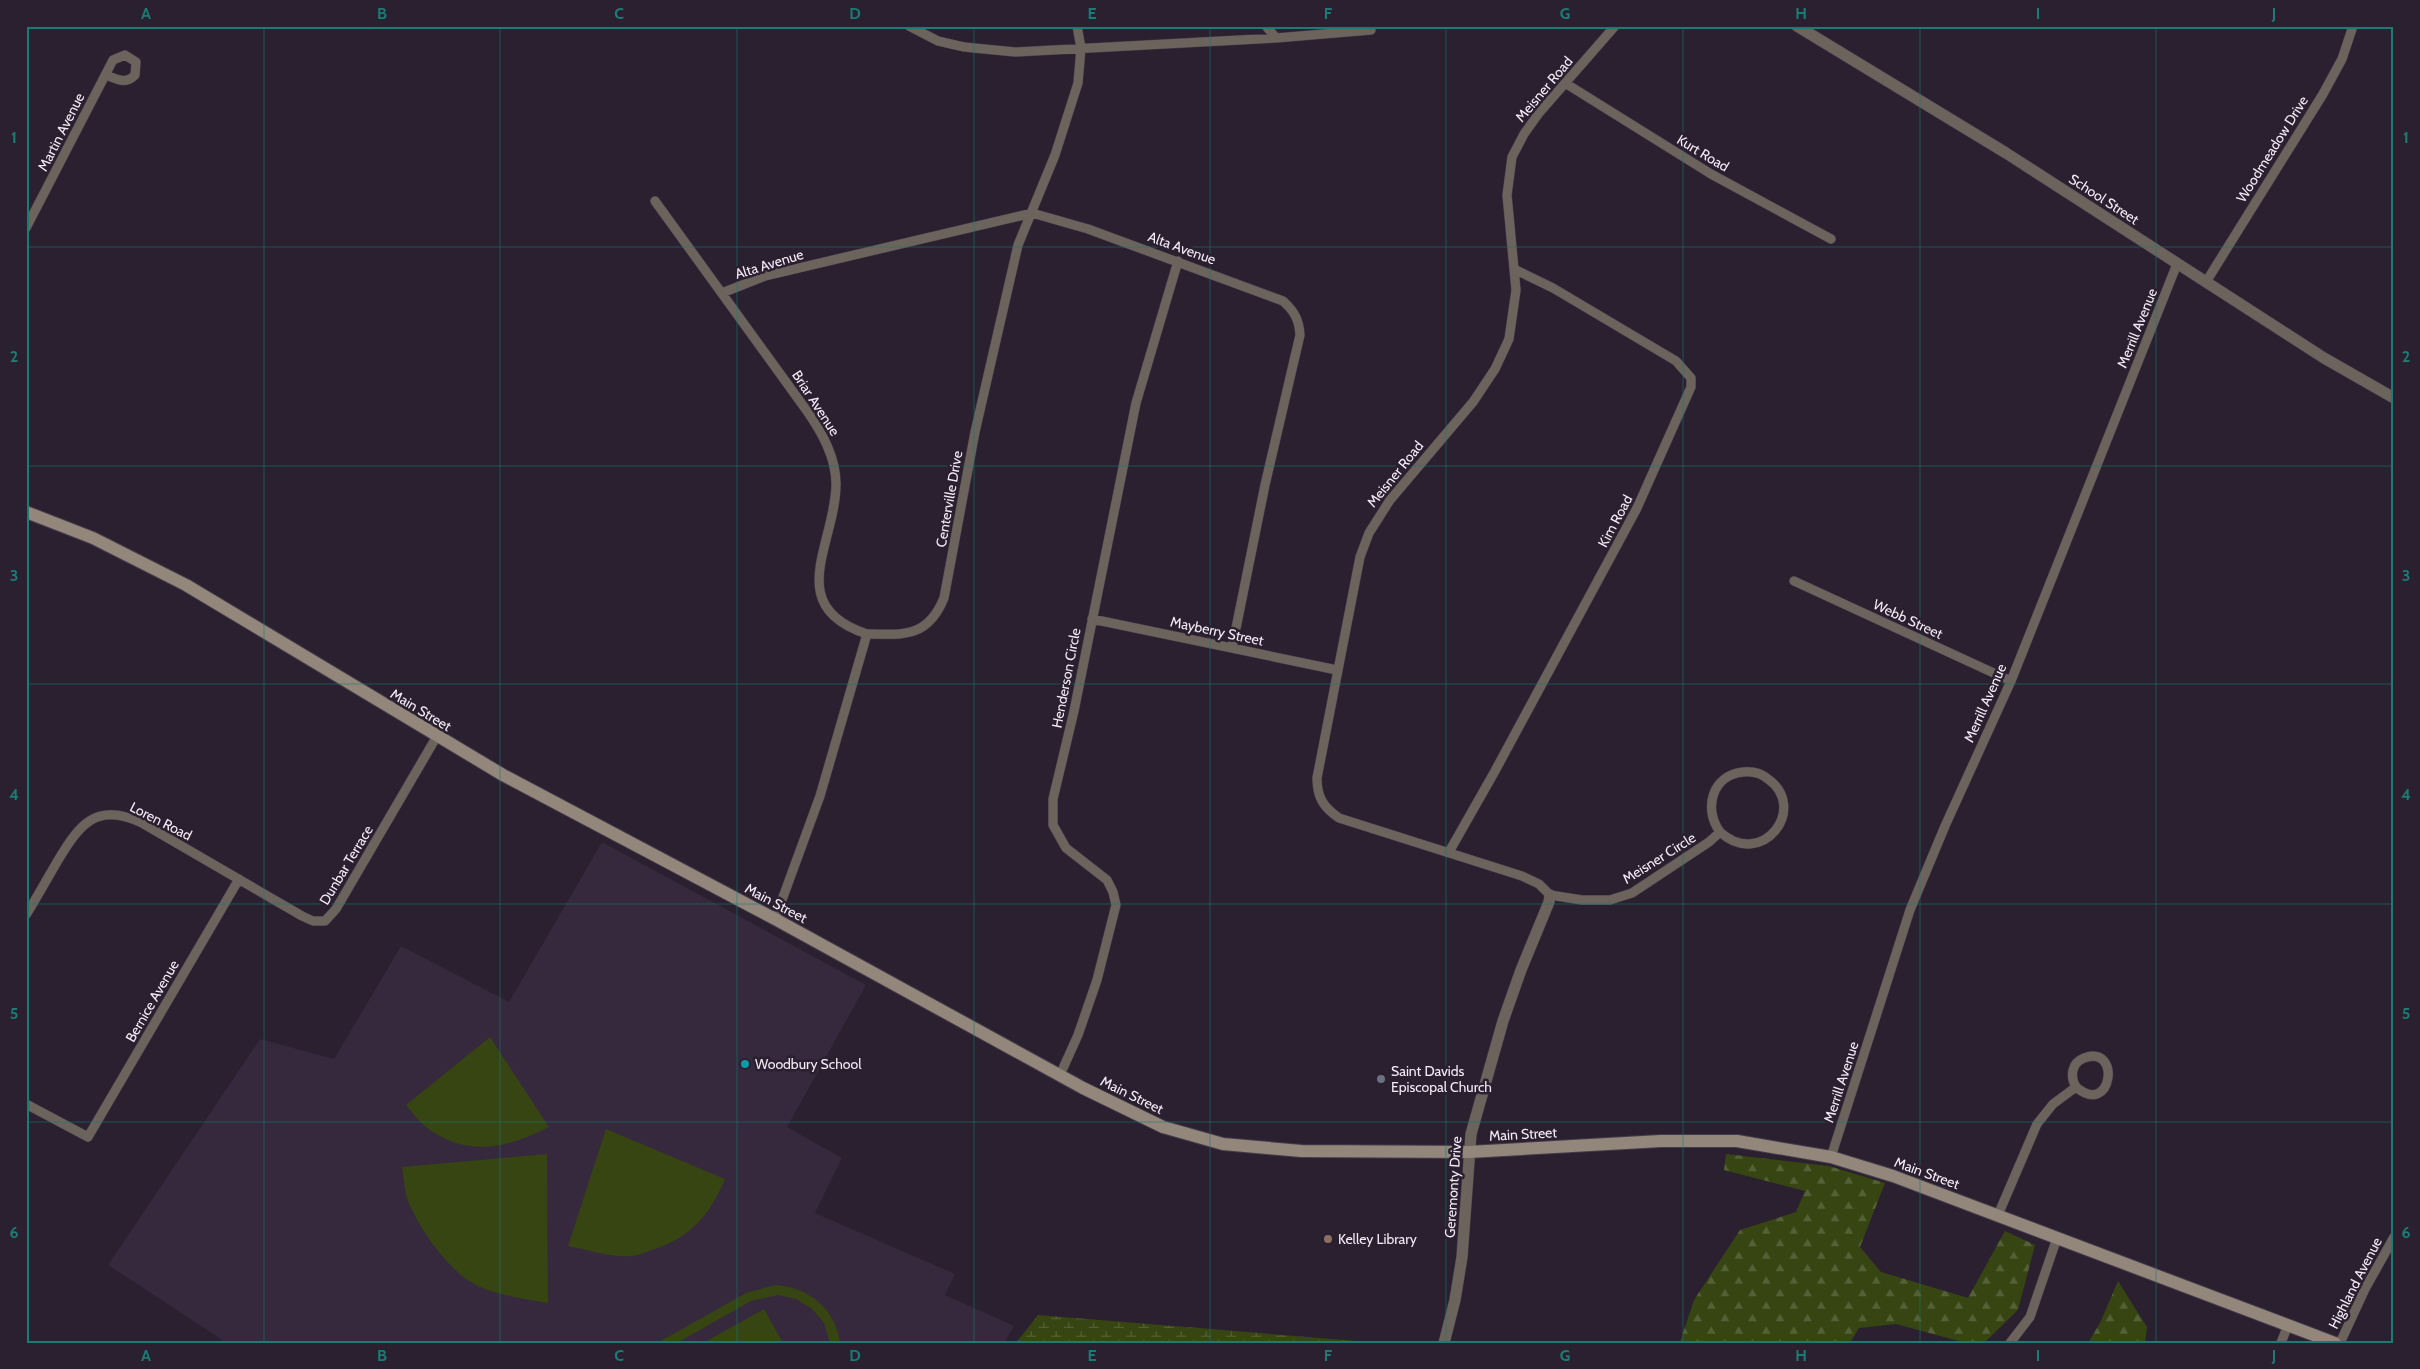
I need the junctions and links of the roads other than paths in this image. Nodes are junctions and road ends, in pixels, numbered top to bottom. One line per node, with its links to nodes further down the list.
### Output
1 (909, 26): 9 (street)
2 (1077, 26): 9 (street, Centerville Drive)
3 (1266, 26): 8 (street)
4 (1615, 26): 11 (street, Meisner Road)
5 (1797, 26): 17 (street, School Street)
6 (2353, 26): 19 (street, Woodmeadow Drive)
7 (1371, 30): 8 (street)
8 (1276, 38): 9 (street)
9 (1081, 48): 13 (street, Centerville Drive)
10 (106, 75): 14 (street, Martin Avenue)
11 (1565, 83): 15 (street, Kurt Road); 18 (street, Meisner Road)
12 (655, 201): 20 (street, Briar Avenue)
13 (1032, 213): 16 (street, Alta Avenue); 20 (street, Alta Avenue); 25 (street, Centerville Drive)
14 (26, 228)
15 (1831, 239)
16 (1178, 261): 24 (street, Henderson Circle); 26 (street, Alta Avenue)
17 (2177, 264): 19 (street, School Street); 28 (street, Merrill Avenue)
18 (1516, 270): 27 (street, Meisner Road); 31 (street, Kim Road)
19 (2206, 282): 21 (street, School Street)
20 (722, 293): 25 (street, Briar Avenue)
21 (2394, 398)
22 (26, 512): 29 (main road, Main Street)
23 (1794, 581): 28 (street, Webb Street)
24 (1092, 619): 26 (street, Mayberry Street); 36 (street, Henderson Circle)
25 (867, 634): 35 (street)
26 (1232, 648): 27 (street, Mayberry Street)
27 (1337, 670): 31 (street, Meisner Road)
28 (2011, 682): 40 (street, Merrill Avenue)
29 (437, 736): 32 (street, Dunbar Terrace); 35 (main road, Main Street)
30 (1720, 832): 30 (street); 33 (street, Meisner Circle)
31 (1449, 852): 33 (street, Meisner Road)
32 (239, 879): 34 (street, Loren Road); 38 (street, Bernice Avenue)
33 (1550, 895): 39 (street, Geremonty Drive)
34 (26, 915)
35 (775, 919): 36 (main road, Main Street)
36 (1060, 1075): 39 (main road, Main Street)
37 (2076, 1087): 37 (street); 41 (street)
38 (26, 1104)
39 (1469, 1152): 40 (main road, Main Street); 45 (street, Geremonty Drive)
40 (1831, 1157): 41 (main road, Main Street)
41 (1998, 1215): 43 (main road, Main Street)
42 (2394, 1236): 49 (street, Highland Avenue)
43 (2057, 1238): 44 (main road, Main Street); 46 (street)
44 (2288, 1325): 47 (street); 48 (main road, Main Street)
45 (1444, 1343)
46 (2010, 1343)
47 (2281, 1343)
48 (2335, 1343)
49 (2340, 1343)

